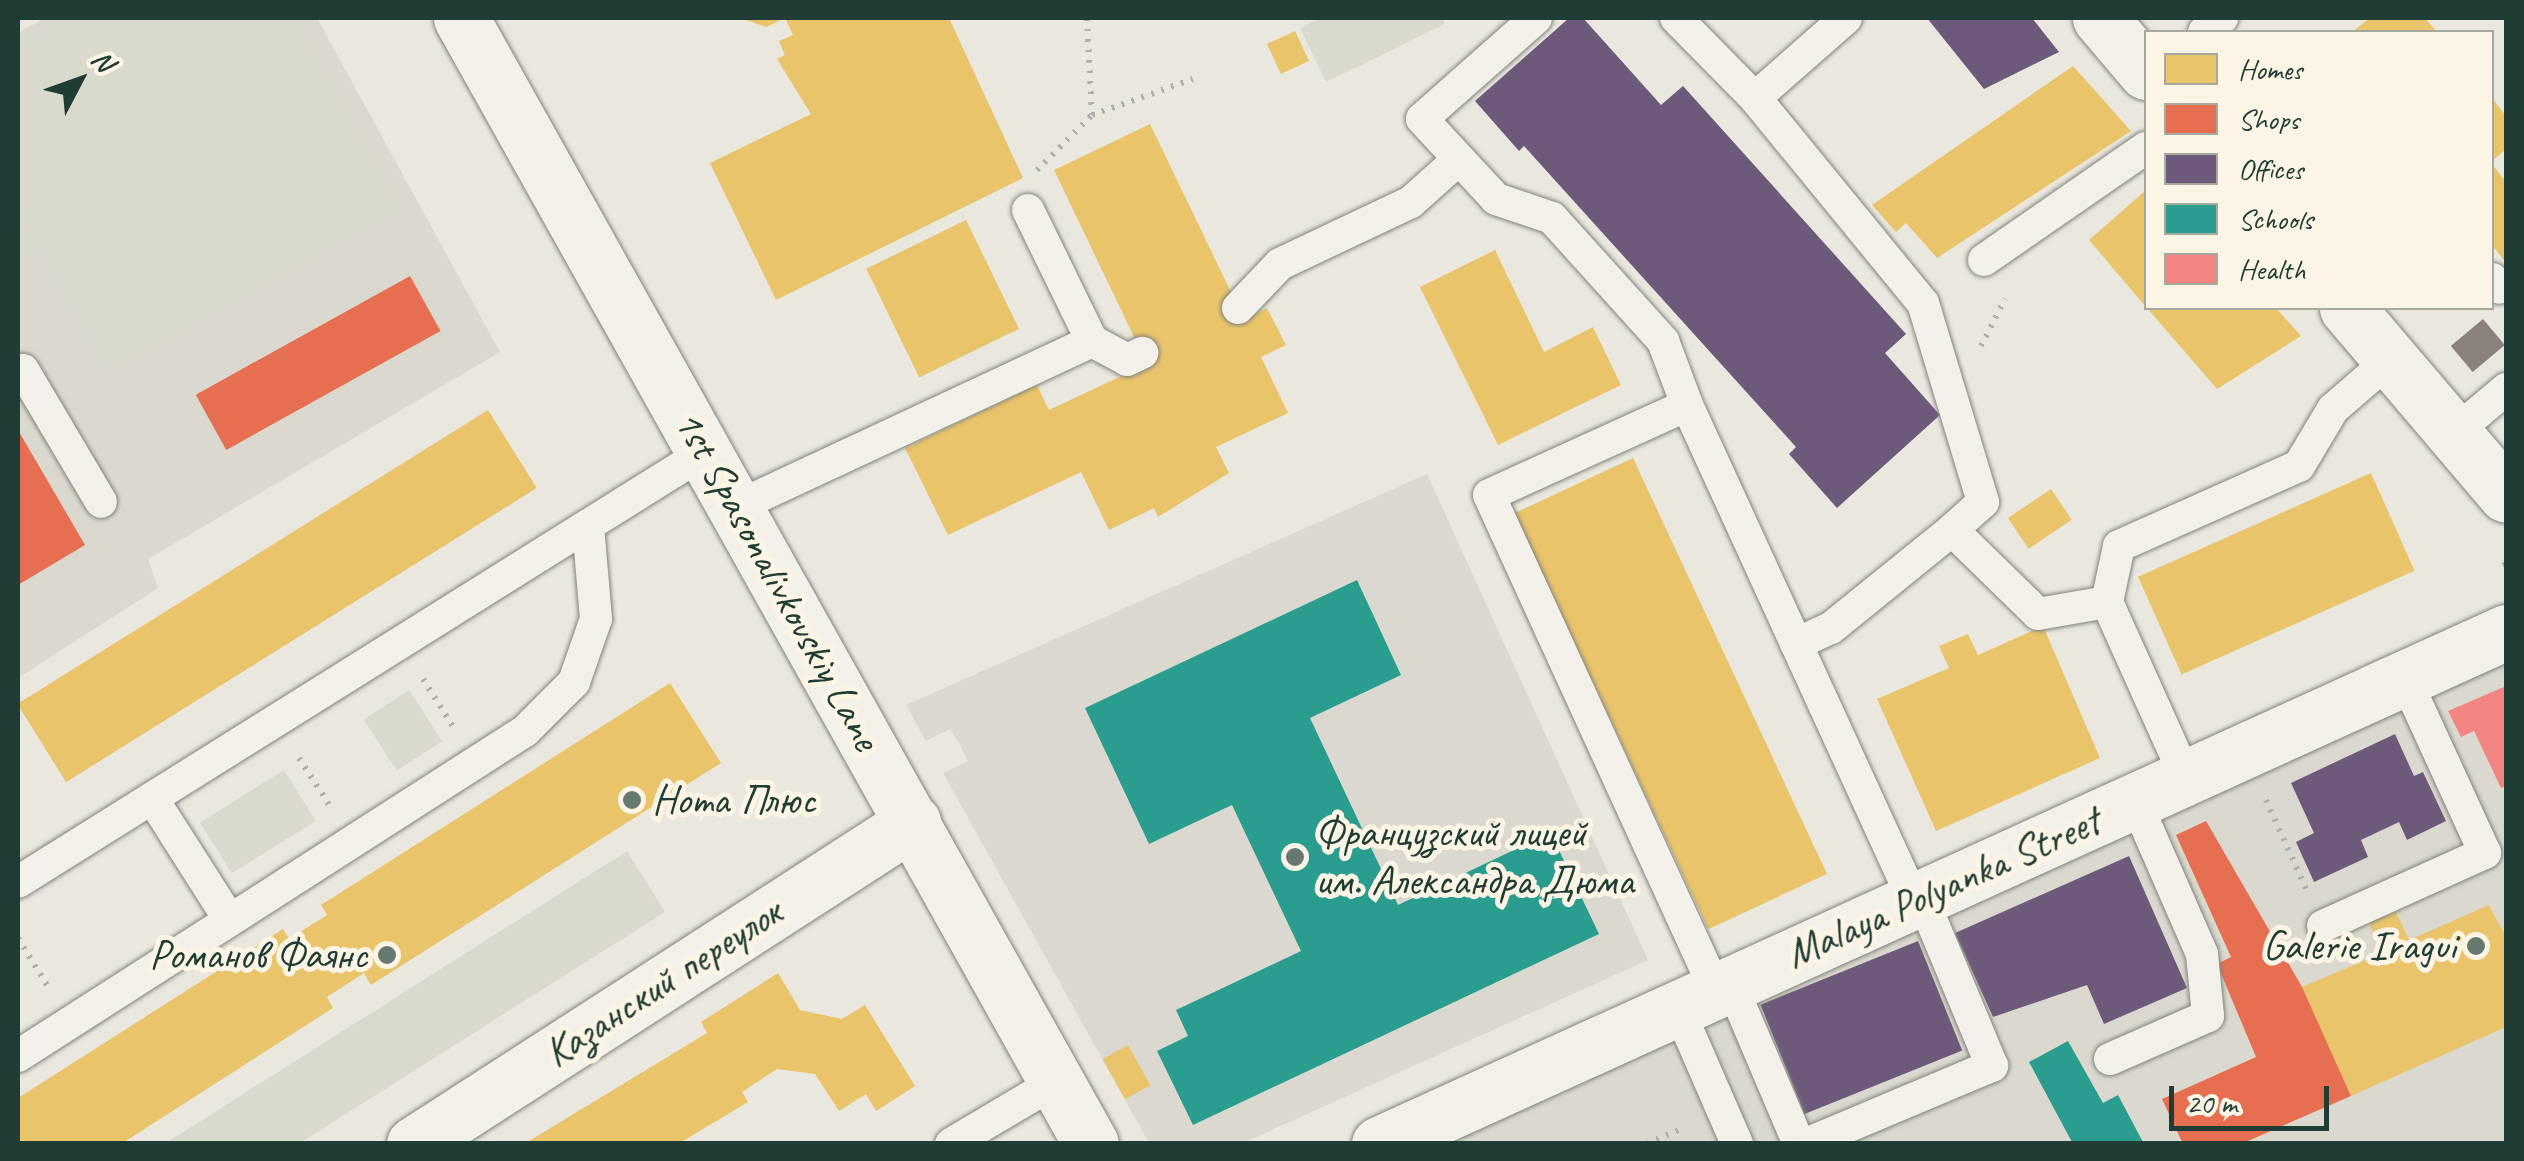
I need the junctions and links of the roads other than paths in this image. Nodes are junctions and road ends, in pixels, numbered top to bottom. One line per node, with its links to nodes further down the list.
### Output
1 (461, 18): 21 (street, 1st Spasonalivkovskiy Lane)
2 (1536, 18): 9 (lane)
3 (1676, 18): 7 (lane)
4 (1846, 18): 7 (lane)
5 (2100, 18): 6 (street)
6 (2144, 70)
7 (1755, 98): 26 (lane)
8 (2144, 149): 11 (lane)
9 (1458, 159): 12 (lane); 19 (lane)
10 (1028, 210): 14 (lane)
11 (1984, 260)
12 (1238, 308)
13 (2349, 310): 16 (street)
14 (1092, 341): 15 (lane); 24 (lane)
15 (1142, 353)
16 (2391, 360): 20 (street); 27 (lane)
17 (20, 365): 23 (lane)
18 (2506, 389): 20 (lane)
19 (1686, 405): 29 (lane); 40 (lane)
20 (2454, 433): 22 (street)
21 (705, 452): 24 (street, 1st Spasonalivkovskiy Lane); 25 (lane)
22 (2506, 495)
23 (101, 502)
24 (736, 507): 34 (street, 1st Spasonalivkovskiy Lane)
25 (588, 525): 32 (lane); 38 (lane)
26 (1952, 530): 27 (lane); 29 (lane)
27 (2107, 602): 31 (lane)
28 (2506, 632): 30 (street, Malaya Polyanka Street)
29 (1796, 644): 37 (lane)
30 (2405, 678): 31 (street, Malaya Polyanka Street); 35 (lane)
31 (2186, 778): 33 (street, Malaya Polyanka Street)
32 (152, 798): 36 (lane); 38 (lane)
33 (2134, 801): 37 (street, Malaya Polyanka Street); 42 (lane)
34 (913, 822): 43 (street, 1st Spasonalivkovskiy Lane); 45 (street, Казанский переулок)
35 (2496, 848): 39 (lane)
36 (18, 882)
37 (1918, 900): 40 (street, Malaya Polyanka Street); 49 (lane)
38 (229, 920): 41 (lane)
39 (2323, 926)
40 (1708, 994): 44 (street, Malaya Polyanka Street); 48 (lane); 49 (lane)
41 (18, 1056)
42 (2110, 1059)
43 (1057, 1081): 46 (lane); 47 (street, 1st Spasonalivkovskiy Lane)
44 (1385, 1142)
45 (414, 1144)
46 (951, 1144)
47 (1091, 1144)
48 (1737, 1144)
49 (1802, 1144)

